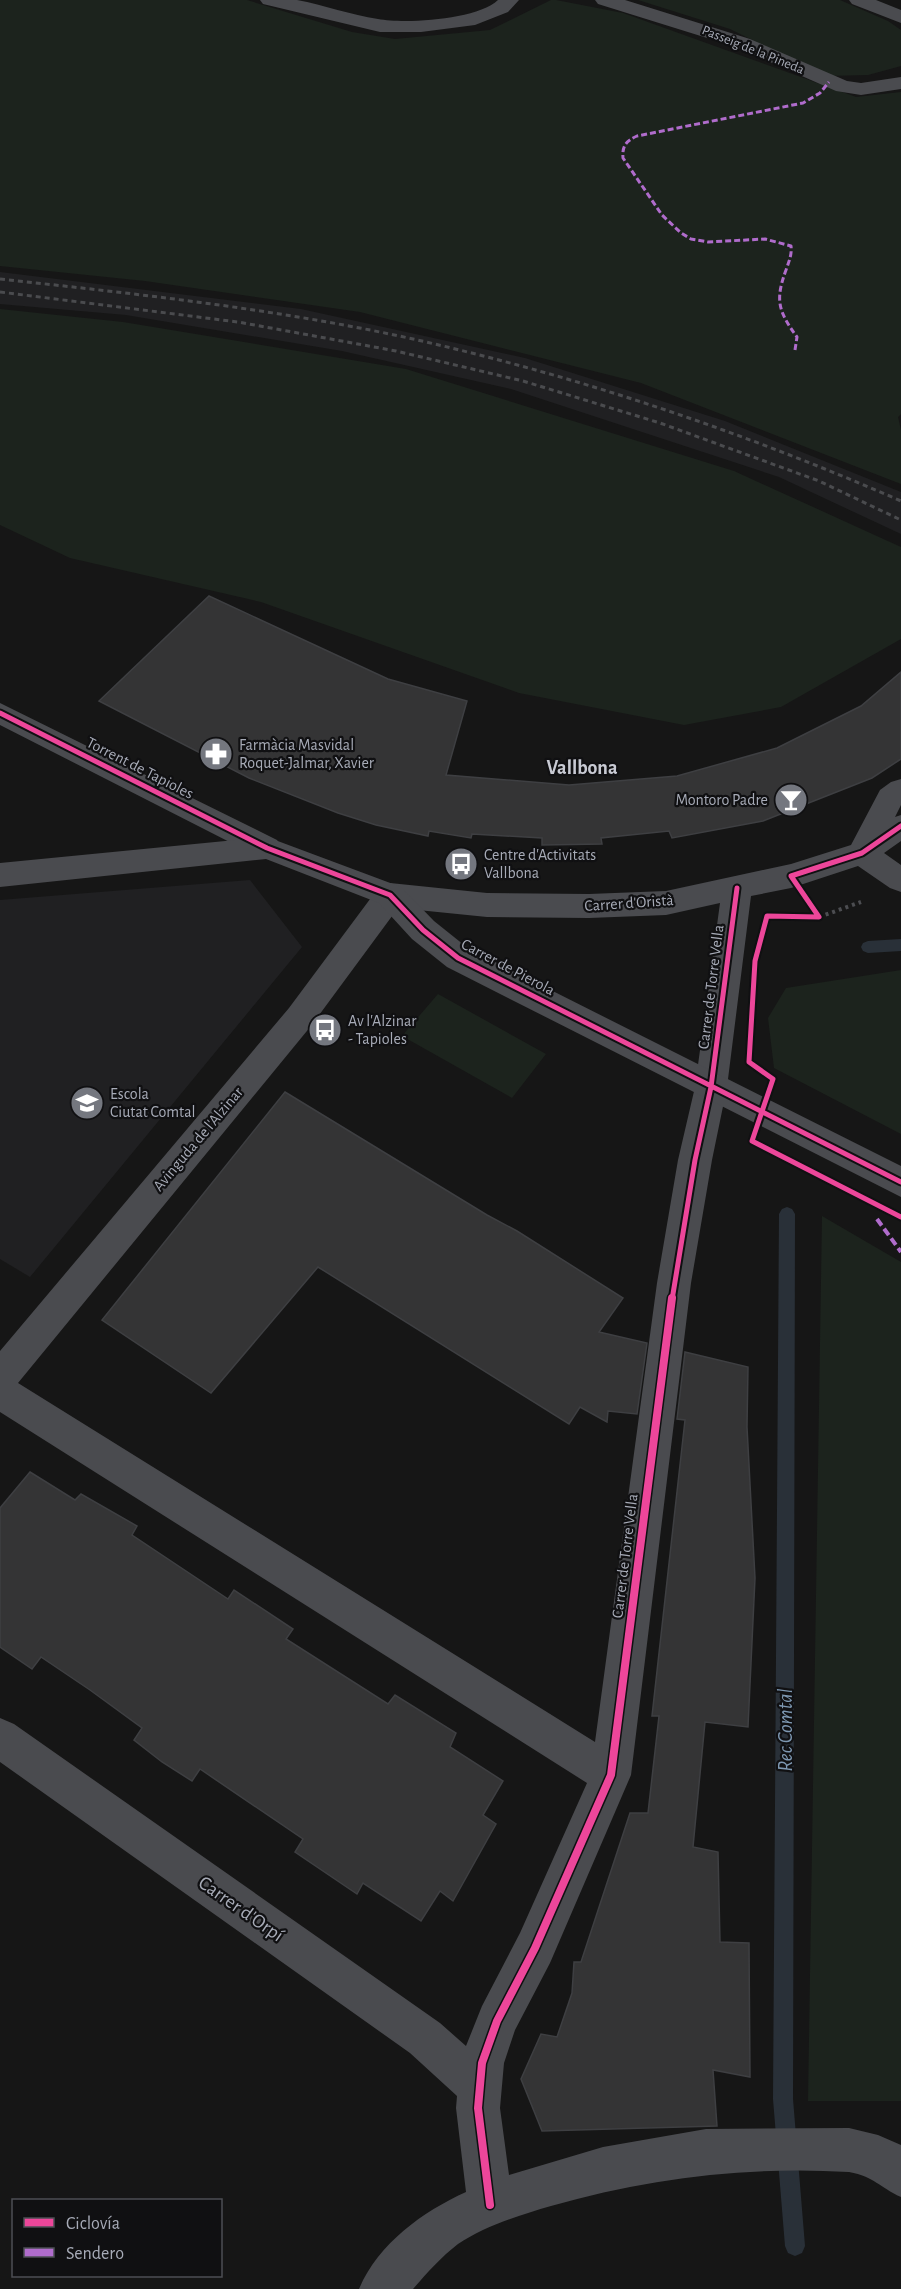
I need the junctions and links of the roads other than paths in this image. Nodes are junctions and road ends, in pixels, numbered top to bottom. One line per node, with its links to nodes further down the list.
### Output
1 (270, 0): 2 (street)
2 (509, 0)
3 (605, 0): 6 (street, Passeig de la Pineda)
4 (859, 0): 5 (street)
5 (901, 17)
6 (901, 83)
7 (0, 712): 10 (street, Torrent de Tapioles)
8 (901, 790): 11 (street)
9 (901, 826): 11 (street, Carrer d'Oristà)
10 (267, 848): 12 (street, Carrer de Pierola); 15 (street, Carrer de Pierola)
11 (862, 852): 13 (street); 14 (street, Carrer d'Oristà)
12 (0, 876)
13 (901, 880)
14 (737, 888): 15 (street, Carrer d'Oristà); 16 (street, Carrer de Torre Vella)
15 (390, 895): 16 (street, Carrer de Pierola); 18 (street, Avinguda de l'Alzinar)
16 (711, 1087): 17 (street, Carrer de Pierola); 21 (street, Carrer de Torre Vella)
17 (901, 1182)
18 (0, 1378)
19 (0, 1392): 21 (street)
20 (0, 1738): 22 (street, Carrer d'Orpí)
21 (611, 1776): 22 (street, Carrer de Torre Vella)
22 (478, 2085): 24 (street, Carrer de Torre Vella)
23 (901, 2174): 24 (street)
24 (490, 2205): 25 (street)
25 (382, 2289)

